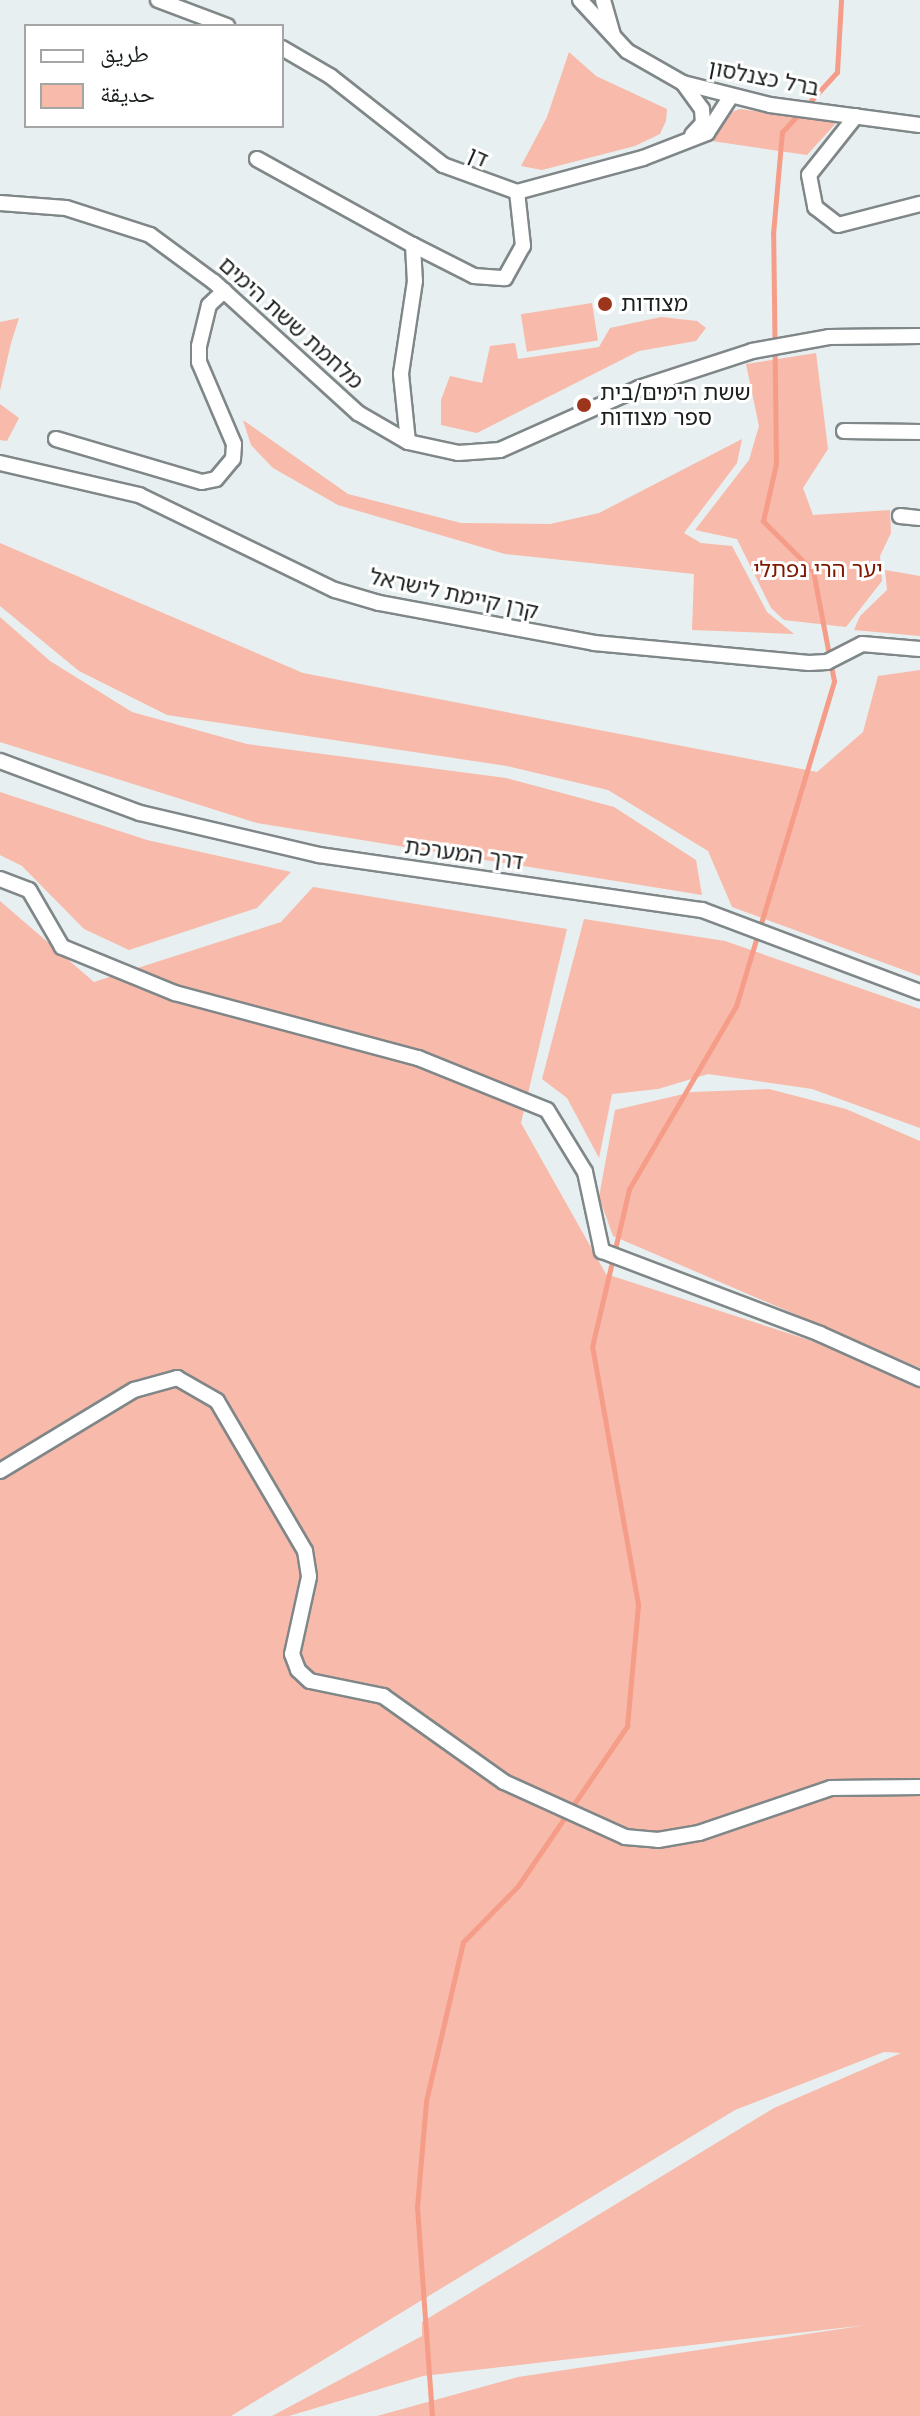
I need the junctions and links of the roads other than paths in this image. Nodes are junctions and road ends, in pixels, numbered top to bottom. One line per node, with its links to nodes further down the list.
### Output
1 (158, 0): 4 (street)
2 (580, 0): 5 (street, ברל כצנלסון)
3 (603, 0): 5 (street)
4 (222, 24)
5 (613, 37): 7 (street, ברל כצנלסון)
6 (284, 49): 13 (street, דן)
7 (683, 83): 8 (street, ברל כצנלסון); 11 (street)
8 (731, 96): 9 (street, ברל כצנלסון); 11 (street)
9 (856, 116): 10 (street, ברל כצנלסון); 15 (street)
10 (920, 125)
11 (687, 140): 13 (street)
12 (257, 159): 16 (street)
13 (517, 192): 16 (street)
14 (0, 203): 17 (street, מלחמת ששת הימים)
15 (920, 204)
16 (413, 245): 22 (street)
17 (224, 291): 21 (street); 22 (street, מלחמת ששת הימים)
18 (920, 336): 22 (street, מלחמת ששת הימים)
19 (844, 431): 20 (street)
20 (920, 432)
21 (56, 439)
22 (408, 442)
23 (0, 463): 26 (street, קרן קיימת לישראל)
24 (900, 516): 25 (street)
25 (920, 518)
26 (920, 649)
27 (0, 761): 29 (street, דרך המערכת)
28 (0, 879): 30 (street)
29 (920, 992)
30 (920, 1379)
31 (0, 1471): 32 (street)
32 (920, 1787)

